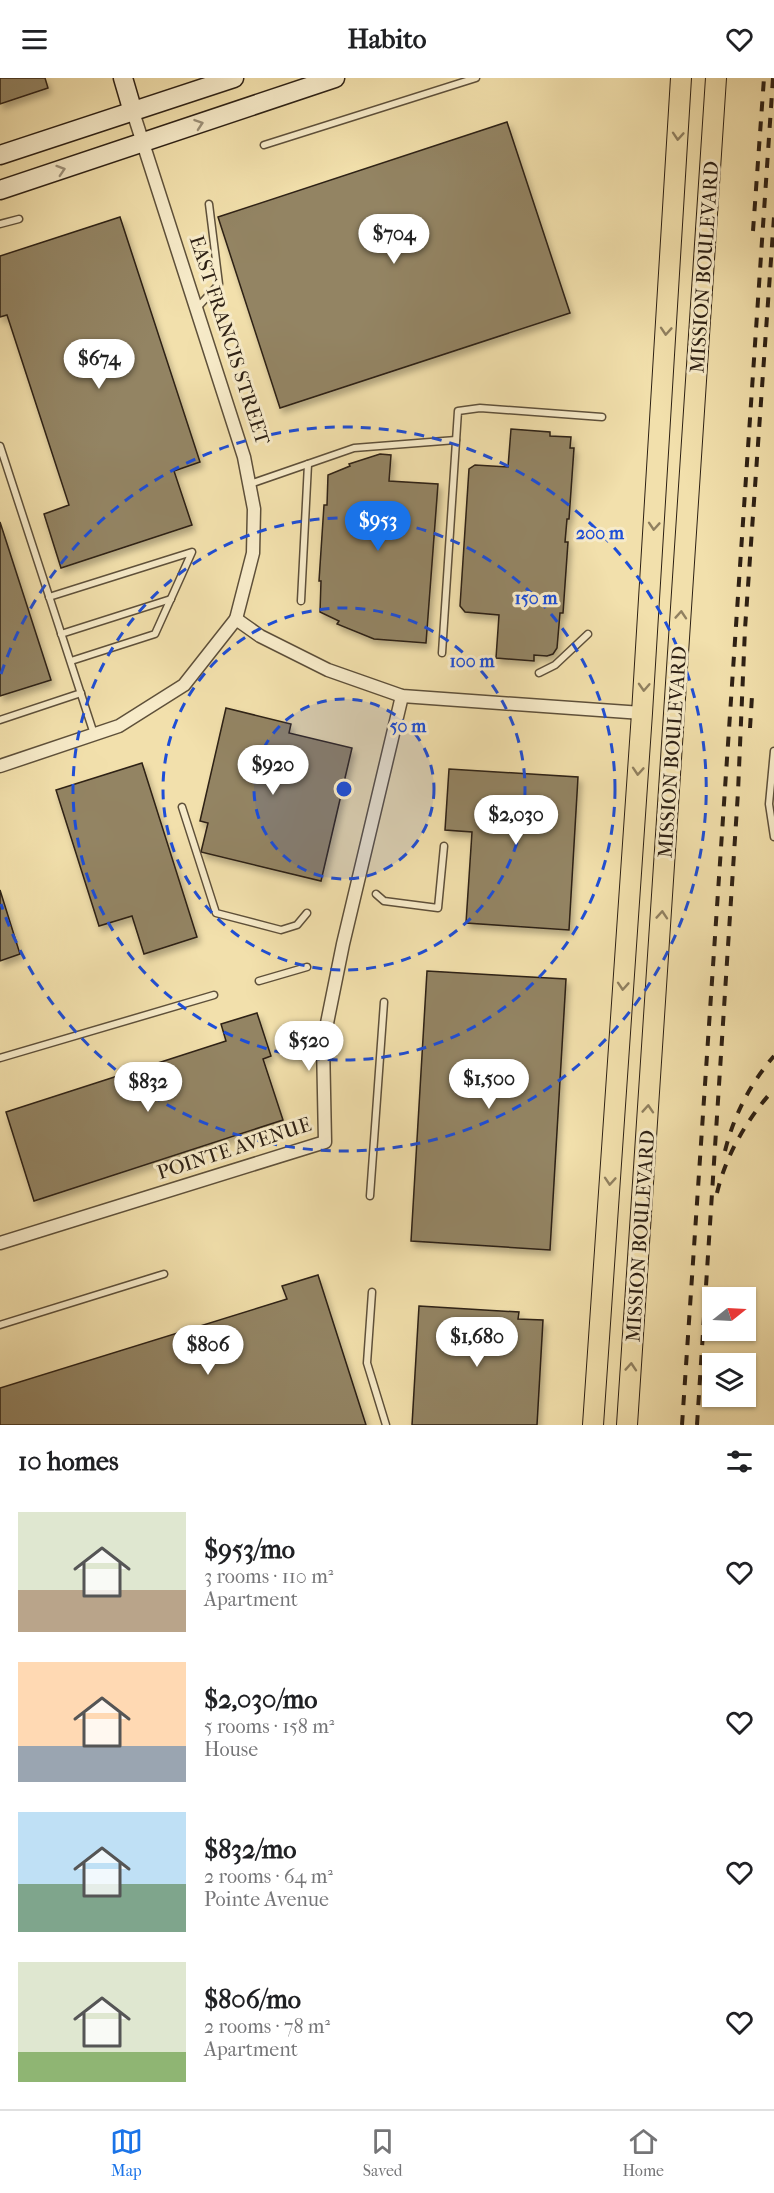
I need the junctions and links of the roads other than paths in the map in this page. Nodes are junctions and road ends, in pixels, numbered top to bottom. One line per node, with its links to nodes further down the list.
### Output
1 (123, 78): 7 (main road, EAST FRANCIS STREET)
2 (234, 78): 7 (main road)
3 (334, 78): 8 (main road, one-way to 3)
4 (476, 78): 9 (lane)
5 (681, 78): 32 (main road, MISSION BOULEVARD, one-way to 32)
6 (716, 78): 54 (main road, MISSION BOULEVARD, one-way to 6)
7 (134, 112): 8 (street, EAST FRANCIS STREET); 10 (main road)
8 (144, 143): 11 (main road, one-way to 8); 15 (street, EAST FRANCIS STREET)
9 (264, 145)
10 (0, 155)
11 (0, 190)
12 (209, 204): 15 (lane)
13 (19, 219): 14 (lane)
14 (0, 224)
15 (196, 308): 20 (street, EAST FRANCIS STREET)
16 (602, 417): 17 (lane)
17 (456, 440): 19 (lane); 27 (lane)
18 (0, 446): 21 (lane)
19 (308, 464): 20 (lane); 23 (lane)
20 (249, 485): 24 (street, EAST FRANCIS STREET)
21 (49, 597): 22 (lane); 25 (lane)
22 (171, 599): 25 (lane); 28 (lane)
23 (301, 601)
24 (236, 619): 31 (street); 34 (street)
25 (62, 634): 28 (lane)
26 (588, 634): 29 (lane)
27 (442, 653)
28 (70, 661): 30 (lane)
29 (539, 673)
30 (81, 693): 33 (lane); 34 (lane)
31 (402, 696): 32 (street); 48 (street, POINTE AVENUE)
32 (642, 713): 53 (main road, MISSION BOULEVARD, one-way to 53)
33 (0, 720)
34 (94, 734): 36 (street)
35 (774, 751): 38 (lane)
36 (0, 766)
37 (182, 807): 41 (lane)
38 (774, 837)
39 (444, 846): 40 (lane)
40 (376, 894)
41 (307, 913)
42 (307, 967): 43 (lane)
43 (259, 981)
44 (214, 995): 46 (lane)
45 (384, 1002): 47 (lane)
46 (0, 1058)
47 (370, 1196)
48 (0, 1244)
49 (164, 1274): 51 (lane)
50 (372, 1292): 52 (lane)
51 (0, 1325)
52 (386, 1425)
53 (593, 1425)
54 (627, 1425)

